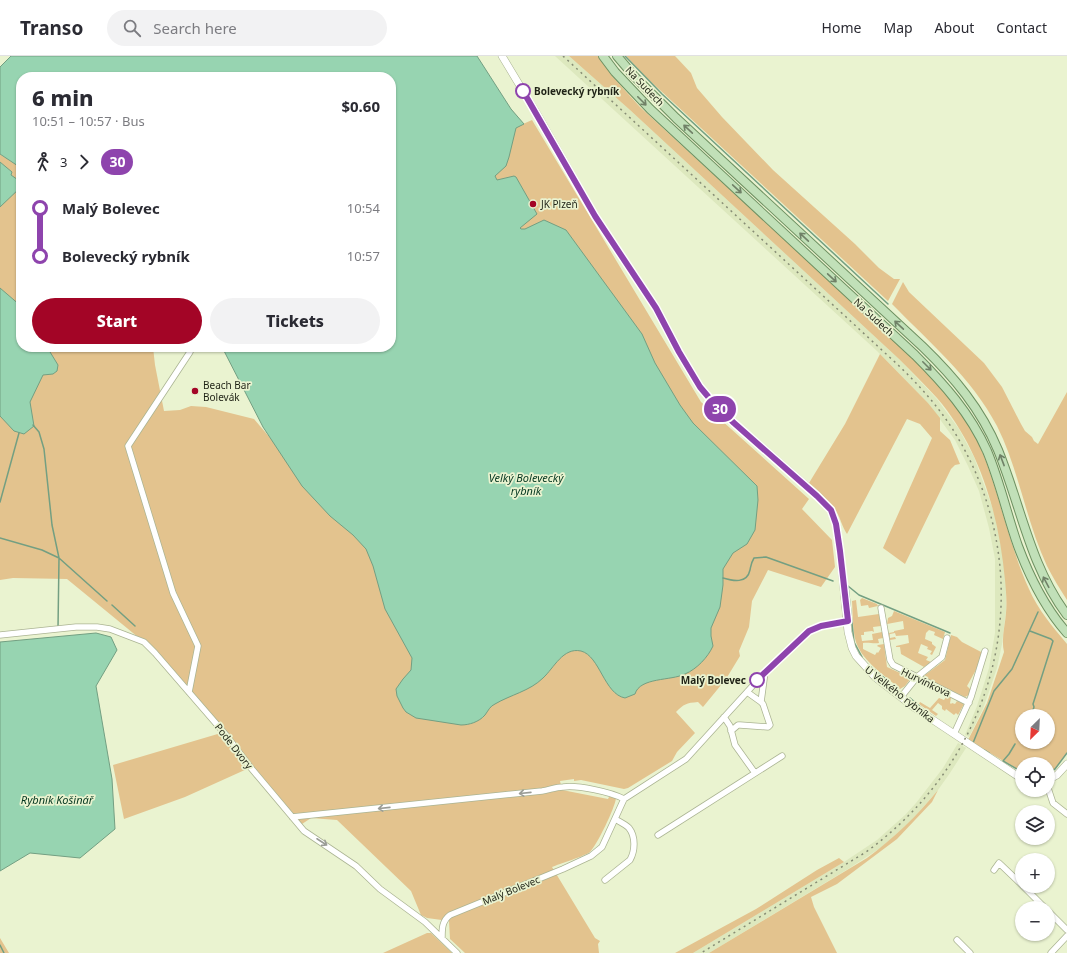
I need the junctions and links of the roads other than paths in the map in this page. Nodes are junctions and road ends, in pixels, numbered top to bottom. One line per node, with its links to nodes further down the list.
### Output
1 (502, 56): 7 (street, U Velkého rybníka)
2 (603, 56): 8 (main road, Na Sudech, one-way to 8)
3 (617, 56): 6 (main road, Na Sudech, one-way to 3)
4 (190, 352): 14 (street)
5 (881, 608): 13 (street, Hurvínkova)
6 (1067, 615)
7 (848, 621): 12 (street); 16 (street, U Velkého rybníka)
8 (1067, 633)
9 (0, 635): 14 (street, Pode Dvory)
10 (947, 638): 13 (street)
11 (985, 652): 18 (street)
12 (765, 672): 15 (street); 17 (street)
13 (917, 677): 16 (street); 18 (street, Hurvínkova)
14 (189, 692): 30 (street, Pode Dvory)
15 (747, 692): 17 (street); 19 (street)
16 (901, 697): 21 (street, U Velkého rybníka)
17 (761, 702): 20 (street)
18 (969, 703): 21 (street)
19 (724, 717): 20 (street); 28 (street)
20 (731, 731): 24 (street)
21 (954, 734): 25 (street, U Velkého rybníka)
22 (782, 756): 24 (street)
23 (1067, 764): 26 (street)
24 (755, 773): 32 (street)
25 (1015, 773)
26 (1055, 776)
27 (1051, 797): 29 (street)
28 (624, 799): 30 (street, one-way to 30); 31 (street, Malý Bolevec)
29 (1067, 814)
30 (292, 817): 41 (street, Pode Dvory, one-way to 41)
31 (615, 819): 35 (street); 41 (street, Malý Bolevec)
32 (658, 835)
33 (994, 870): 34 (street)
34 (1015, 879)
35 (605, 880)
36 (1029, 893): 37 (street)
37 (1038, 901)
38 (1055, 918): 39 (street)
39 (1067, 930)
40 (1067, 936): 45 (street)
41 (442, 938): 43 (street, Pode Dvory)
42 (957, 940): 44 (street)
43 (456, 953)
44 (970, 953)
45 (1051, 953)

